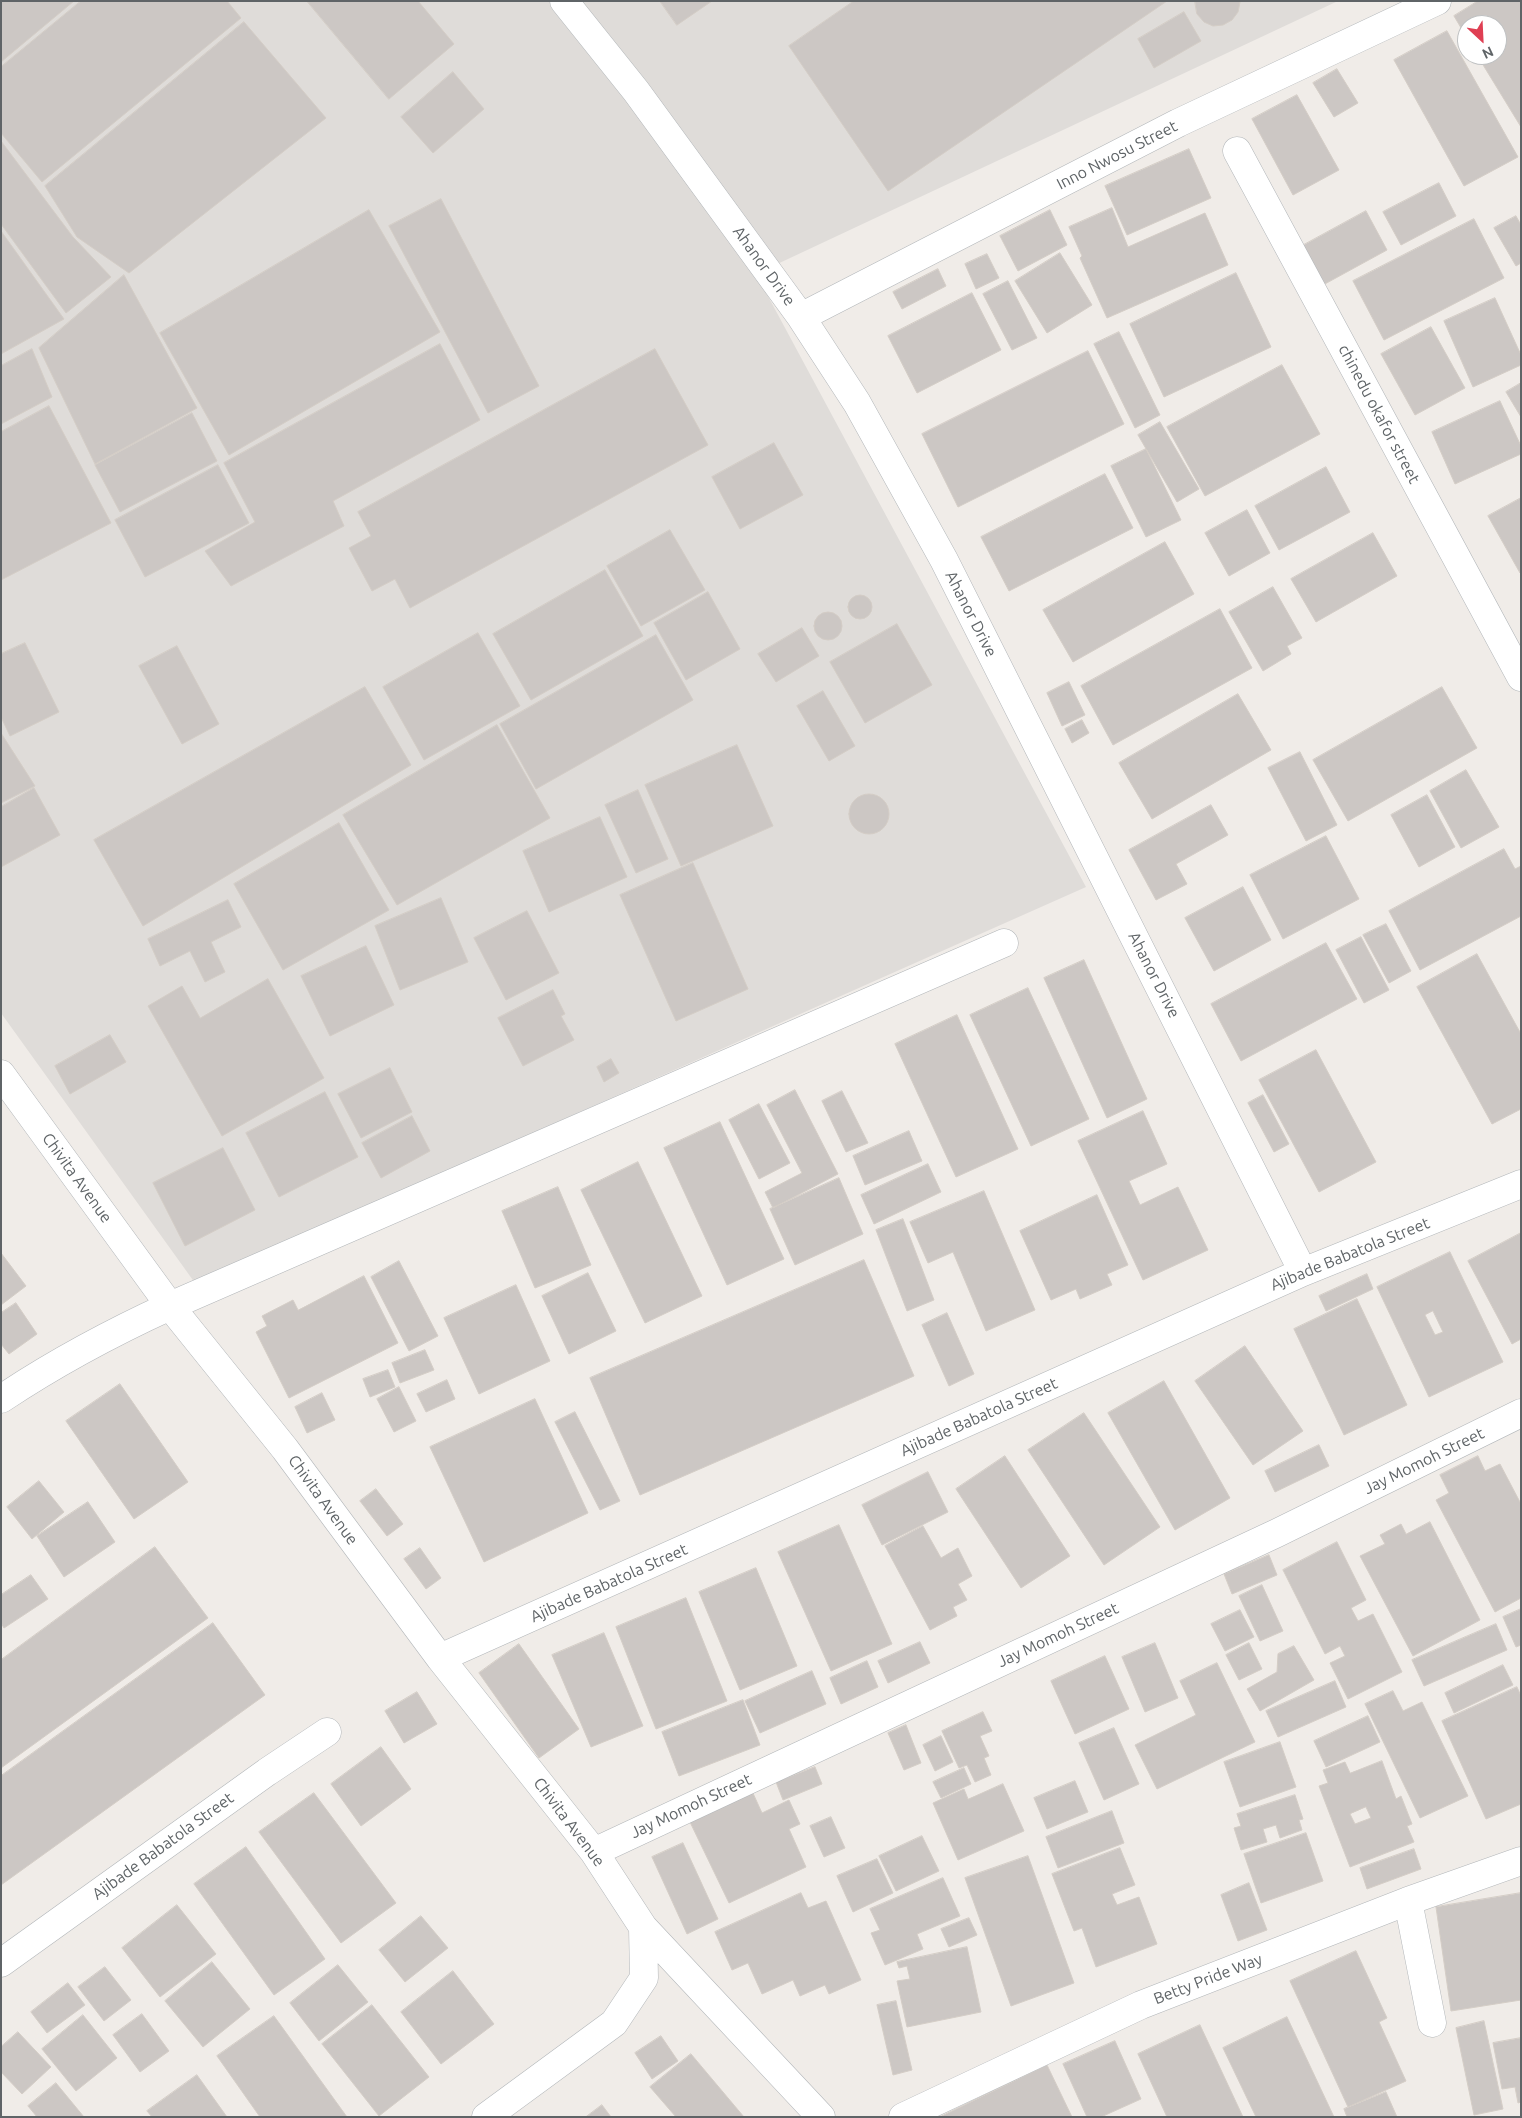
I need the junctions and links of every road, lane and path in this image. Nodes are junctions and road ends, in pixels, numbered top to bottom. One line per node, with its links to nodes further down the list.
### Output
1 (564, 1): 4 (street, Ahanor Drive)
2 (1436, 1): 4 (street, Inno Nwosu Street)
3 (1237, 151): 5 (street, chinedu okafor street)
4 (801, 317): 9 (street, Ahanor Drive)
5 (1521, 677)
6 (1004, 943): 10 (street)
7 (1, 1074): 10 (street, Chivita Avenue)
8 (1521, 1184): 9 (street, Ajibade Babatola Street)
9 (1303, 1272): 13 (street, Ajibade Babatola Street)
10 (170, 1306): 11 (street); 13 (street, Chivita Avenue)
11 (1, 1399)
12 (1521, 1414): 15 (street, Jay Momoh Street)
13 (440, 1658): 15 (street, Chivita Avenue)
14 (327, 1732): 19 (street, Ajibade Babatola Street)
15 (594, 1852): 18 (street, Chivita Avenue)
16 (1521, 1861): 17 (street, Betty Pride Way)
17 (1408, 1901): 20 (street); 23 (street, Betty Pride Way)
18 (643, 1927): 21 (street); 22 (street, Chivita Avenue)
19 (1, 1963)
20 (1432, 2023)
21 (486, 2117)
22 (821, 2117)
23 (903, 2117)

